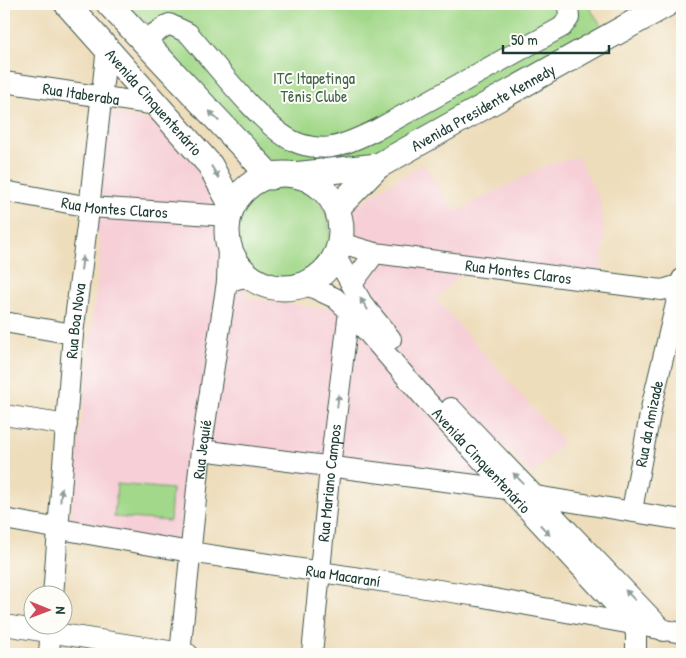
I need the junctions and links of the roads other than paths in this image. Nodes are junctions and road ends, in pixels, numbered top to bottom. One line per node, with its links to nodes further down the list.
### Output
1 (67, 4): 6 (main road, Avenida Cinquentenário)
2 (109, 4): 5 (main road, Avenida Cinquentenário)
3 (568, 4): 5 (street)
4 (667, 4): 10 (main road, Avenida Presidente Kennedy)
5 (143, 41): 11 (main road, Avenida Cinquentenário, one-way to 5)
6 (107, 47): 8 (street, Rua Boa Nova); 9 (main road, Avenida Cinquentenário)
7 (4, 82): 8 (street, Rua Itaberaba)
8 (100, 98): 9 (street, Rua Itaberaba); 15 (street, Rua Boa Nova)
9 (157, 105): 16 (main road, Avenida Cinquentenário, one-way to 16)
10 (378, 166): 11 (main road, Avenida Presidente Kennedy); 14 (main road, Avenida Presidente Kennedy)
11 (280, 176): 14 (main road); 16 (main road)
12 (4, 192): 15 (street, Rua Montes Claros)
13 (4, 204): 15 (street, Rua Montes Claros)
14 (337, 208): 17 (main road)
15 (89, 212): 16 (street, Rua Montes Claros); 25 (street, Rua Boa Nova, one-way to 15)
16 (229, 224): 19 (main road)
17 (338, 250): 18 (street, Rua Montes Claros); 20 (main road); 21 (street, Avenida Cinquentenário)
18 (375, 253): 21 (street); 22 (street, Rua Montes Claros)
19 (238, 279): 20 (main road); 28 (street, Rua Jequié)
20 (305, 284): 23 (street, Avenida Cinquentenário)
21 (352, 284): 31 (street, Avenida Cinquentenário, one-way to 21)
22 (678, 289): 32 (street, Rua da Amizade)
23 (350, 311): 29 (street, Rua Mariano Campos, one-way to 23); 30 (street, Avenida Cinquentenário)
24 (4, 322): 25 (street)
25 (73, 334): 27 (street, Rua Boa Nova)
26 (4, 415): 27 (street)
27 (67, 425): 35 (street, Rua Boa Nova, one-way to 27)
28 (201, 450): 29 (street); 36 (street, Rua Jequié)
29 (330, 467): 30 (street); 37 (street, Rua Mariano Campos)
30 (507, 489): 39 (street, Avenida Cinquentenário, one-way to 39)
31 (536, 496): 32 (street); 42 (street, Avenida Cinquentenário, one-way to 31)
32 (632, 510): 34 (street)
33 (4, 519): 35 (street, Rua Macaraní)
34 (682, 520)
35 (58, 528): 36 (street, Rua Macaraní); 38 (street, Rua Boa Nova)
36 (190, 552): 37 (street, Rua Macaraní); 46 (street, Rua Jequié)
37 (319, 570): 39 (street, Rua Macaraní); 47 (street, Rua Mariano Campos)
38 (54, 586)
39 (633, 624): 42 (street, Rua Macaraní); 48 (street)
40 (4, 625): 41 (street)
41 (22, 627)
42 (673, 632)
43 (72, 633): 46 (street)
44 (50, 636): 45 (street)
45 (49, 654)
46 (183, 654)
47 (312, 654)
48 (636, 654)

